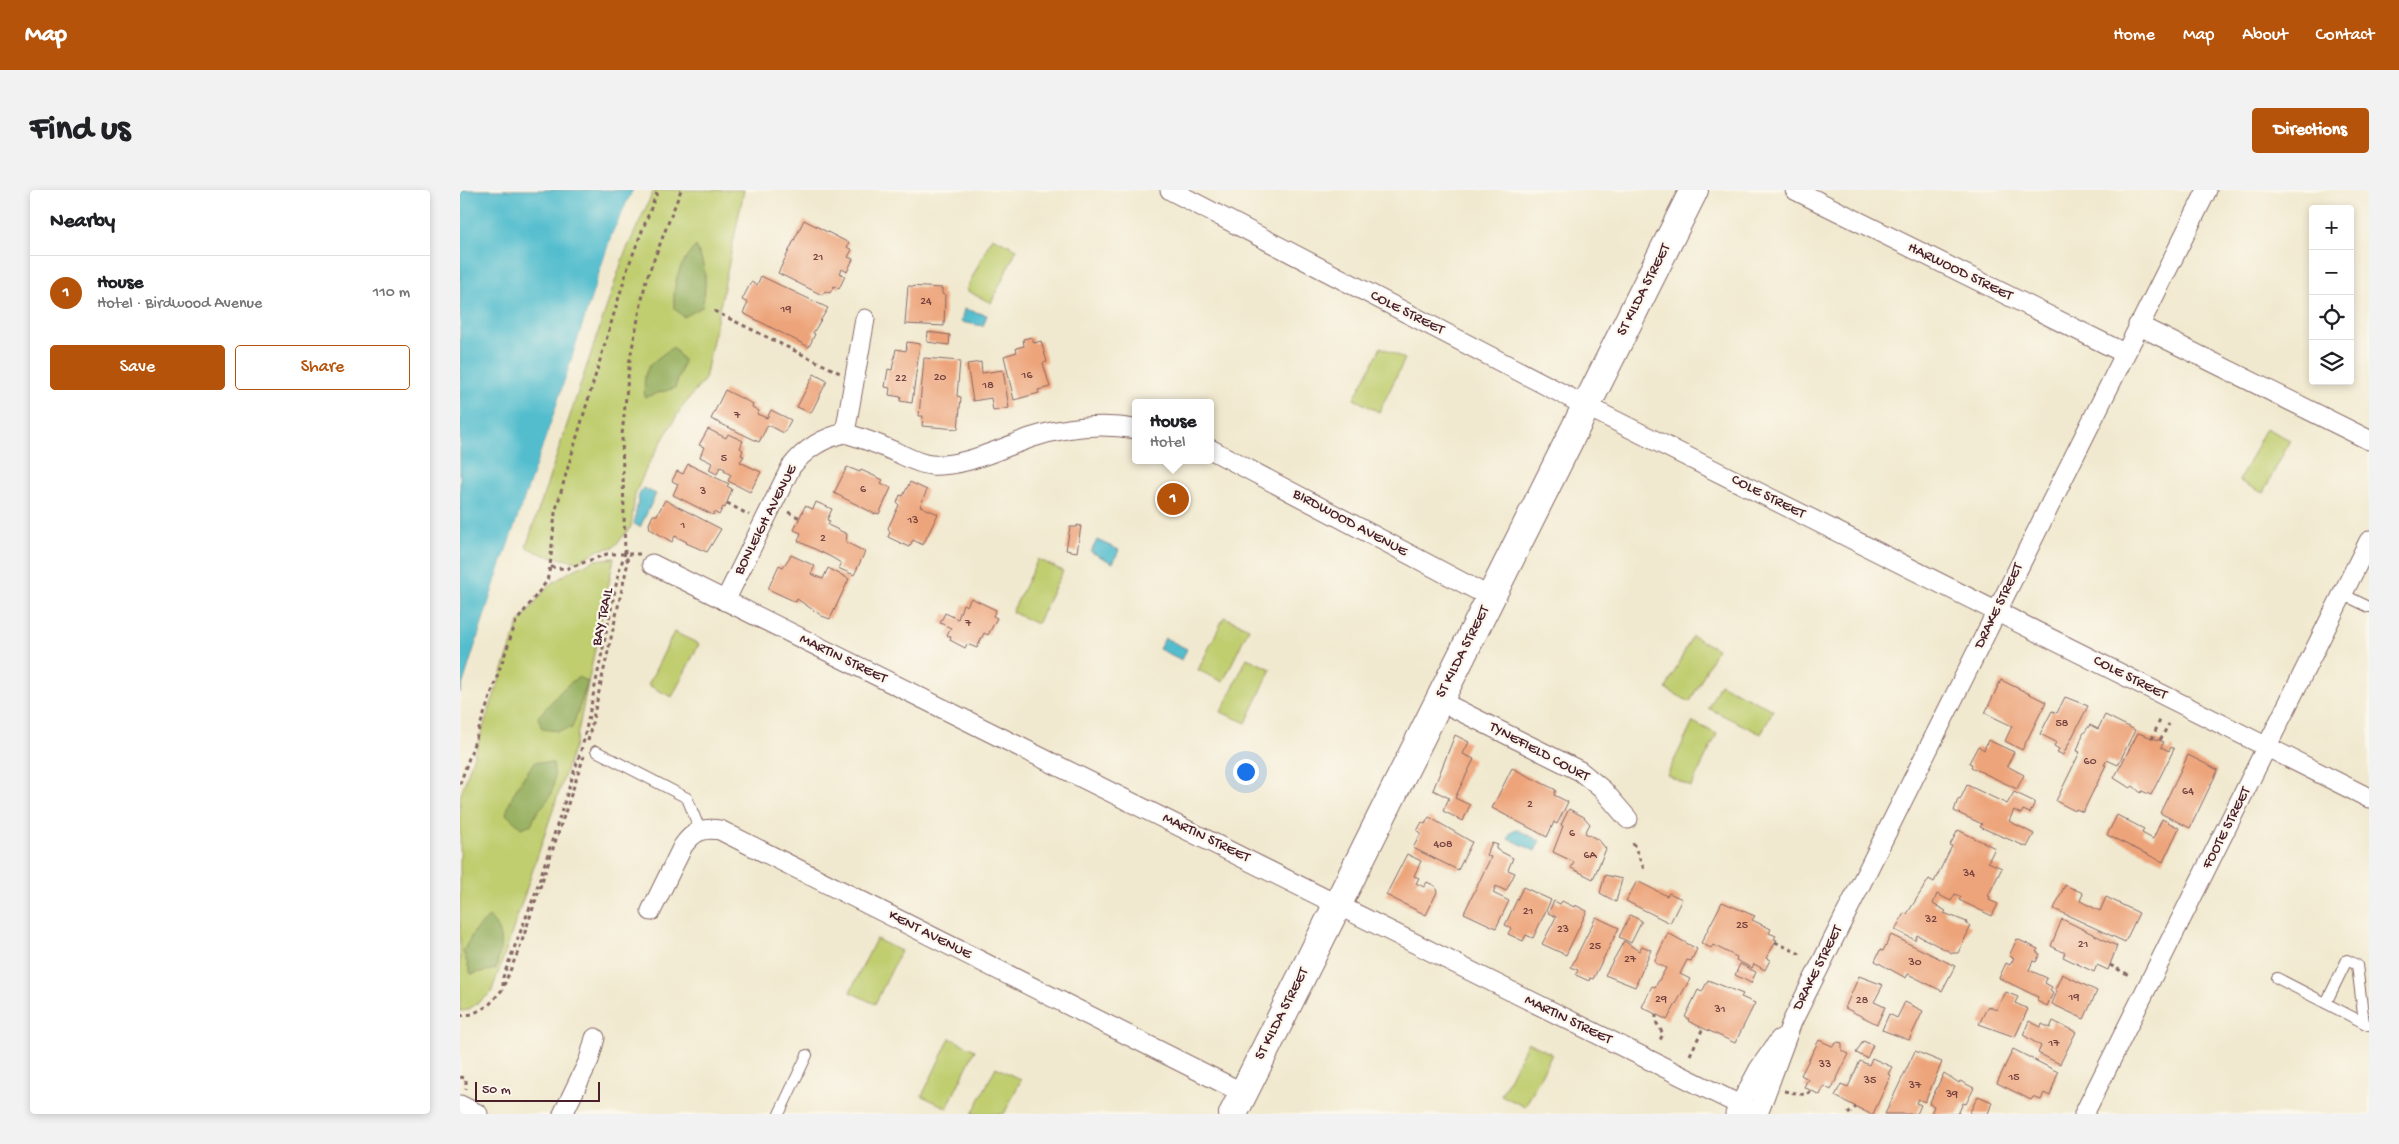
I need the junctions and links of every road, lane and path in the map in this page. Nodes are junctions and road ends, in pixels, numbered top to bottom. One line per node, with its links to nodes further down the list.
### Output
1 (658, 190): 22 (path)
2 (681, 190): 20 (path)
3 (1170, 190): 12 (street, COLE STREET)
4 (1694, 190): 12 (main road, ST KILDA STREET)
5 (1795, 190): 10 (street, HARWOOD STREET)
6 (2206, 190): 9 (street, DRAKE STREET)
7 (714, 311): 11 (path)
8 (864, 319): 11 (street)
9 (2138, 325): 10 (street, DRAKE STREET); 15 (street)
10 (2124, 353): 27 (street, DRAKE STREET)
11 (854, 380): 14 (street)
12 (1586, 406): 24 (main road, ST KILDA STREET); 27 (street, COLE STREET)
13 (1132, 428): 14 (street)
14 (845, 433): 18 (street, BONLEIGH AVENUE)
15 (2369, 440)
16 (1214, 451): 24 (street, BIRDWOOD AVENUE)
17 (727, 503): 18 (path)
18 (763, 521): 25 (street, BONLEIGH AVENUE)
19 (2369, 541): 23 (street, FOOTE STREET)
20 (626, 553): 22 (path); 50 (path)
21 (652, 564): 25 (street, MARTIN STREET)
22 (550, 567): 35 (path)
23 (2342, 594): 26 (lane); 33 (street, FOOTE STREET)
24 (1490, 597): 28 (main road, ST KILDA STREET)
25 (725, 601): 41 (street, MARTIN STREET)
26 (2369, 607)
27 (1996, 611): 33 (street, COLE STREET); 51 (street, DRAKE STREET)
28 (1438, 700): 37 (street, TYNEFIELD COURT); 41 (main road, ST KILDA STREET)
29 (2160, 720): 31 (path)
30 (2169, 724): 32 (path)
31 (2152, 739)
32 (2160, 740)
33 (2268, 747): 36 (street, COLE STREET); 69 (street, FOOTE STREET)
34 (596, 751): 38 (lane)
35 (460, 784)
36 (2369, 798)
37 (1628, 819)
38 (700, 830): 42 (street); 60 (street, KENT AVENUE)
39 (1633, 843): 40 (path)
40 (1644, 869)
41 (1338, 904): 60 (main road, ST KILDA STREET); 63 (street, MARTIN STREET)
42 (652, 911)
43 (1775, 942): 44 (path)
44 (1800, 954)
45 (2110, 966): 46 (path)
46 (2129, 975)
47 (2277, 978): 48 (lane)
48 (2326, 1003): 52 (lane); 52 (lane)
49 (1656, 1014): 55 (path)
50 (460, 1016)
51 (1792, 1022): 63 (street, DRAKE STREET); 67 (street, DRAKE STREET)
52 (2366, 1024)
53 (1703, 1028): 56 (path)
54 (595, 1038): 65 (street)
55 (1660, 1040)
56 (1690, 1054)
57 (807, 1055): 66 (lane)
58 (1812, 1090): 59 (path)
59 (1783, 1091)
60 (1238, 1104)
61 (460, 1105): 64 (street)
62 (1856, 1107): 68 (path)
63 (1737, 1109): 67 (street, MARTIN STREET)
64 (478, 1114)
65 (563, 1114)
66 (779, 1114)
67 (1758, 1114)
68 (1848, 1114)
69 (2084, 1114)

